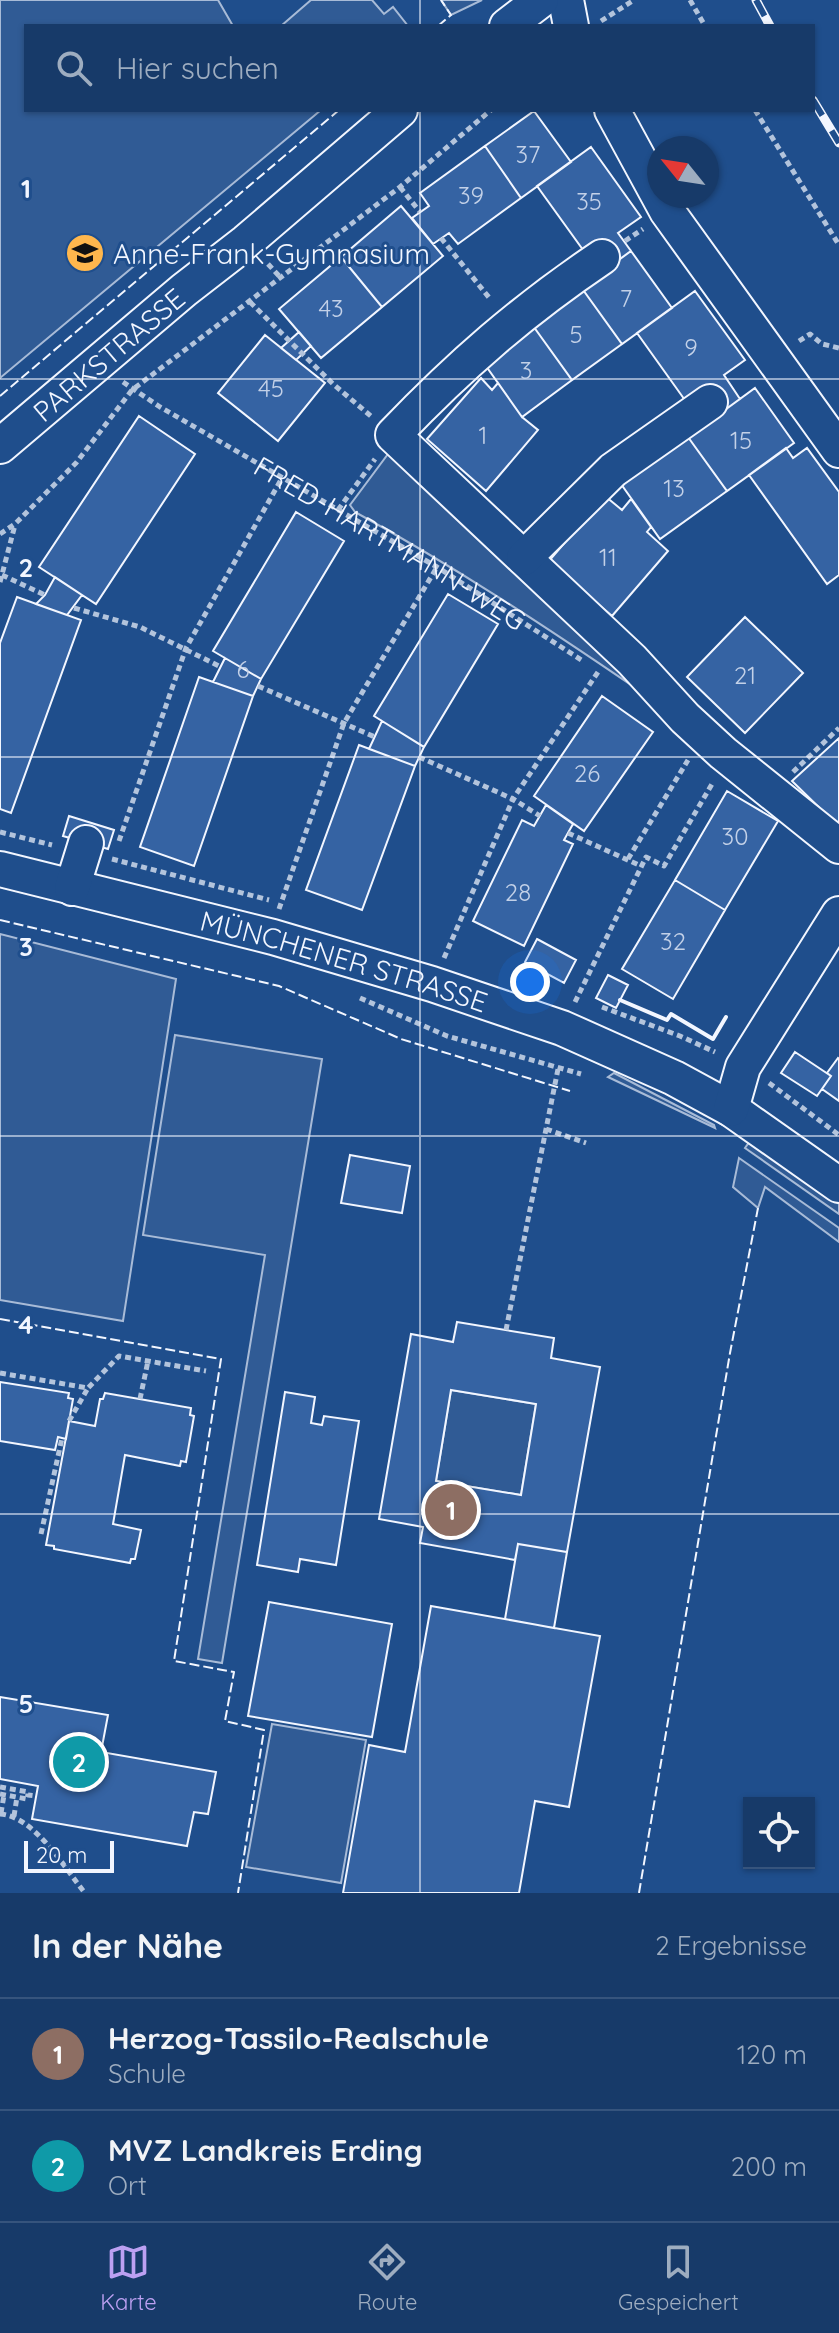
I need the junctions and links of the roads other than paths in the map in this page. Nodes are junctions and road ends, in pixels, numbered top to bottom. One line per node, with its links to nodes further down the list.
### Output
1 (541, 0): 3 (street)
2 (566, 0): 4 (street)
3 (510, 24)
4 (571, 24)
5 (398, 112): 9 (street, PARKSTRASSE)
6 (613, 112): 10 (street)
7 (602, 257): 11 (street, FRED-HARTMANN-WEG)
8 (710, 402): 11 (street)
9 (0, 446)
10 (839, 450)
11 (524, 558): 13 (street, FRED-HARTMANN-WEG)
12 (86, 843): 15 (street)
13 (839, 846)
14 (0, 869): 15 (street, MÜNCHENER STRASSE)
15 (87, 892): 17 (street, MÜNCHENER STRASSE)
16 (839, 914): 17 (street)
17 (731, 1109): 18 (street, MÜNCHENER STRASSE)
18 (839, 1185)

